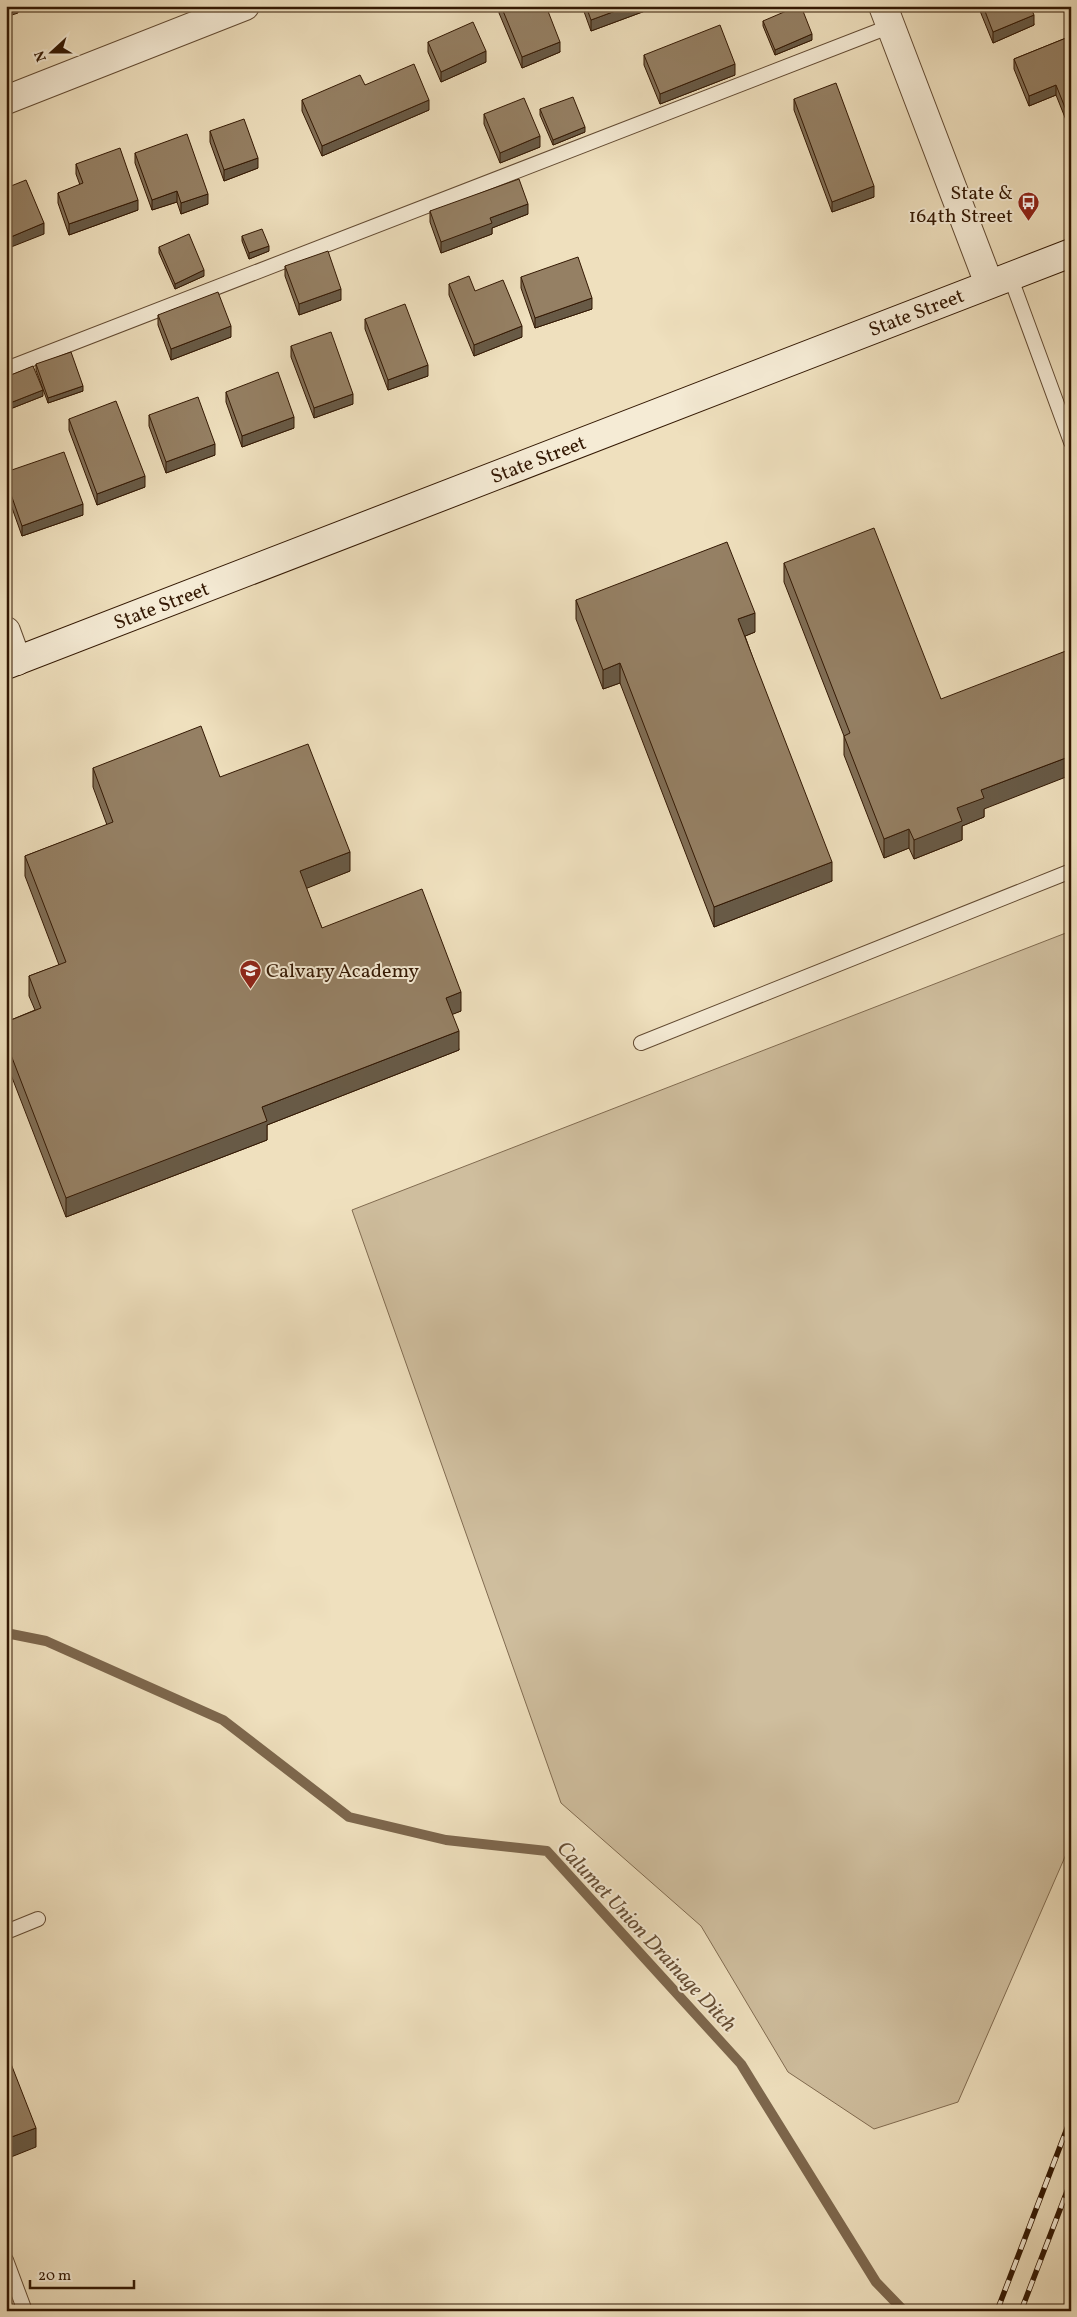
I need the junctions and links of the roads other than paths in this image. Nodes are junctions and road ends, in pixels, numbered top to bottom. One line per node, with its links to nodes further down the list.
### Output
1 (245, 6): 3 (street)
2 (887, 16): 5 (street); 6 (lane)
3 (6, 100)
4 (1071, 253): 5 (street, State Street)
5 (999, 280): 7 (lane); 9 (street, State Street)
6 (6, 369)
7 (1071, 442)
8 (6, 631): 9 (street)
9 (12, 663)
10 (1071, 871): 11 (lane)
11 (641, 1043)
12 (38, 1919): 13 (lane)
13 (6, 1932)
14 (6, 2260): 15 (lane)
15 (25, 2311)

